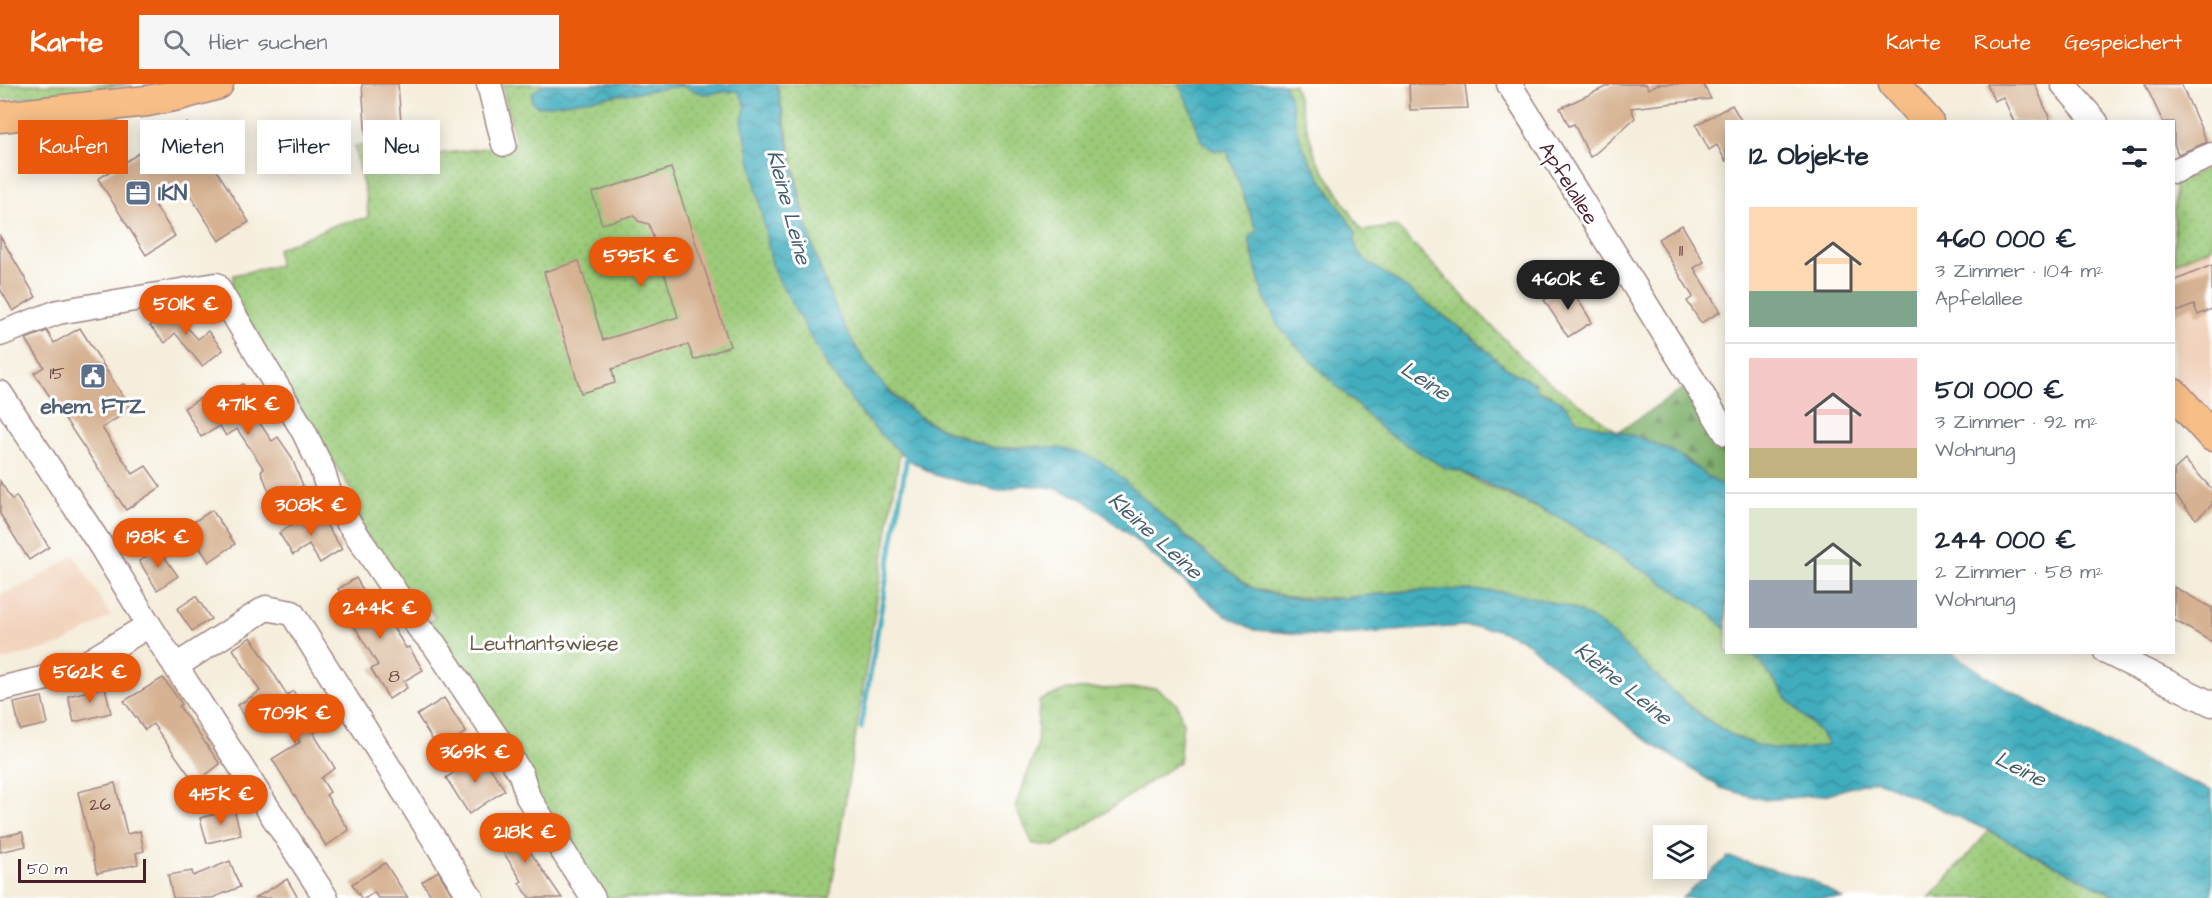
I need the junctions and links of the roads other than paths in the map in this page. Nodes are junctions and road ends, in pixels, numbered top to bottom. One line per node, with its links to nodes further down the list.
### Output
1 (218, 84): 6 (main road)
2 (489, 84): 9 (street)
3 (1509, 84): 15 (street, Apfelallee)
4 (1894, 84): 7 (main road)
5 (2063, 84): 8 (street)
6 (0, 117)
7 (1926, 120)
8 (2094, 120)
9 (504, 144)
10 (2212, 155): 11 (street)
11 (2175, 171)
12 (0, 334): 24 (street)
13 (0, 393): 17 (street)
14 (2175, 395): 16 (main road)
15 (1725, 431)
16 (2212, 436)
17 (149, 625): 19 (street); 20 (street)
18 (2110, 654): 21 (street)
19 (177, 666): 22 (street); 23 (street)
20 (0, 689)
21 (2212, 704)
22 (326, 898)
23 (471, 898)
24 (594, 898)

